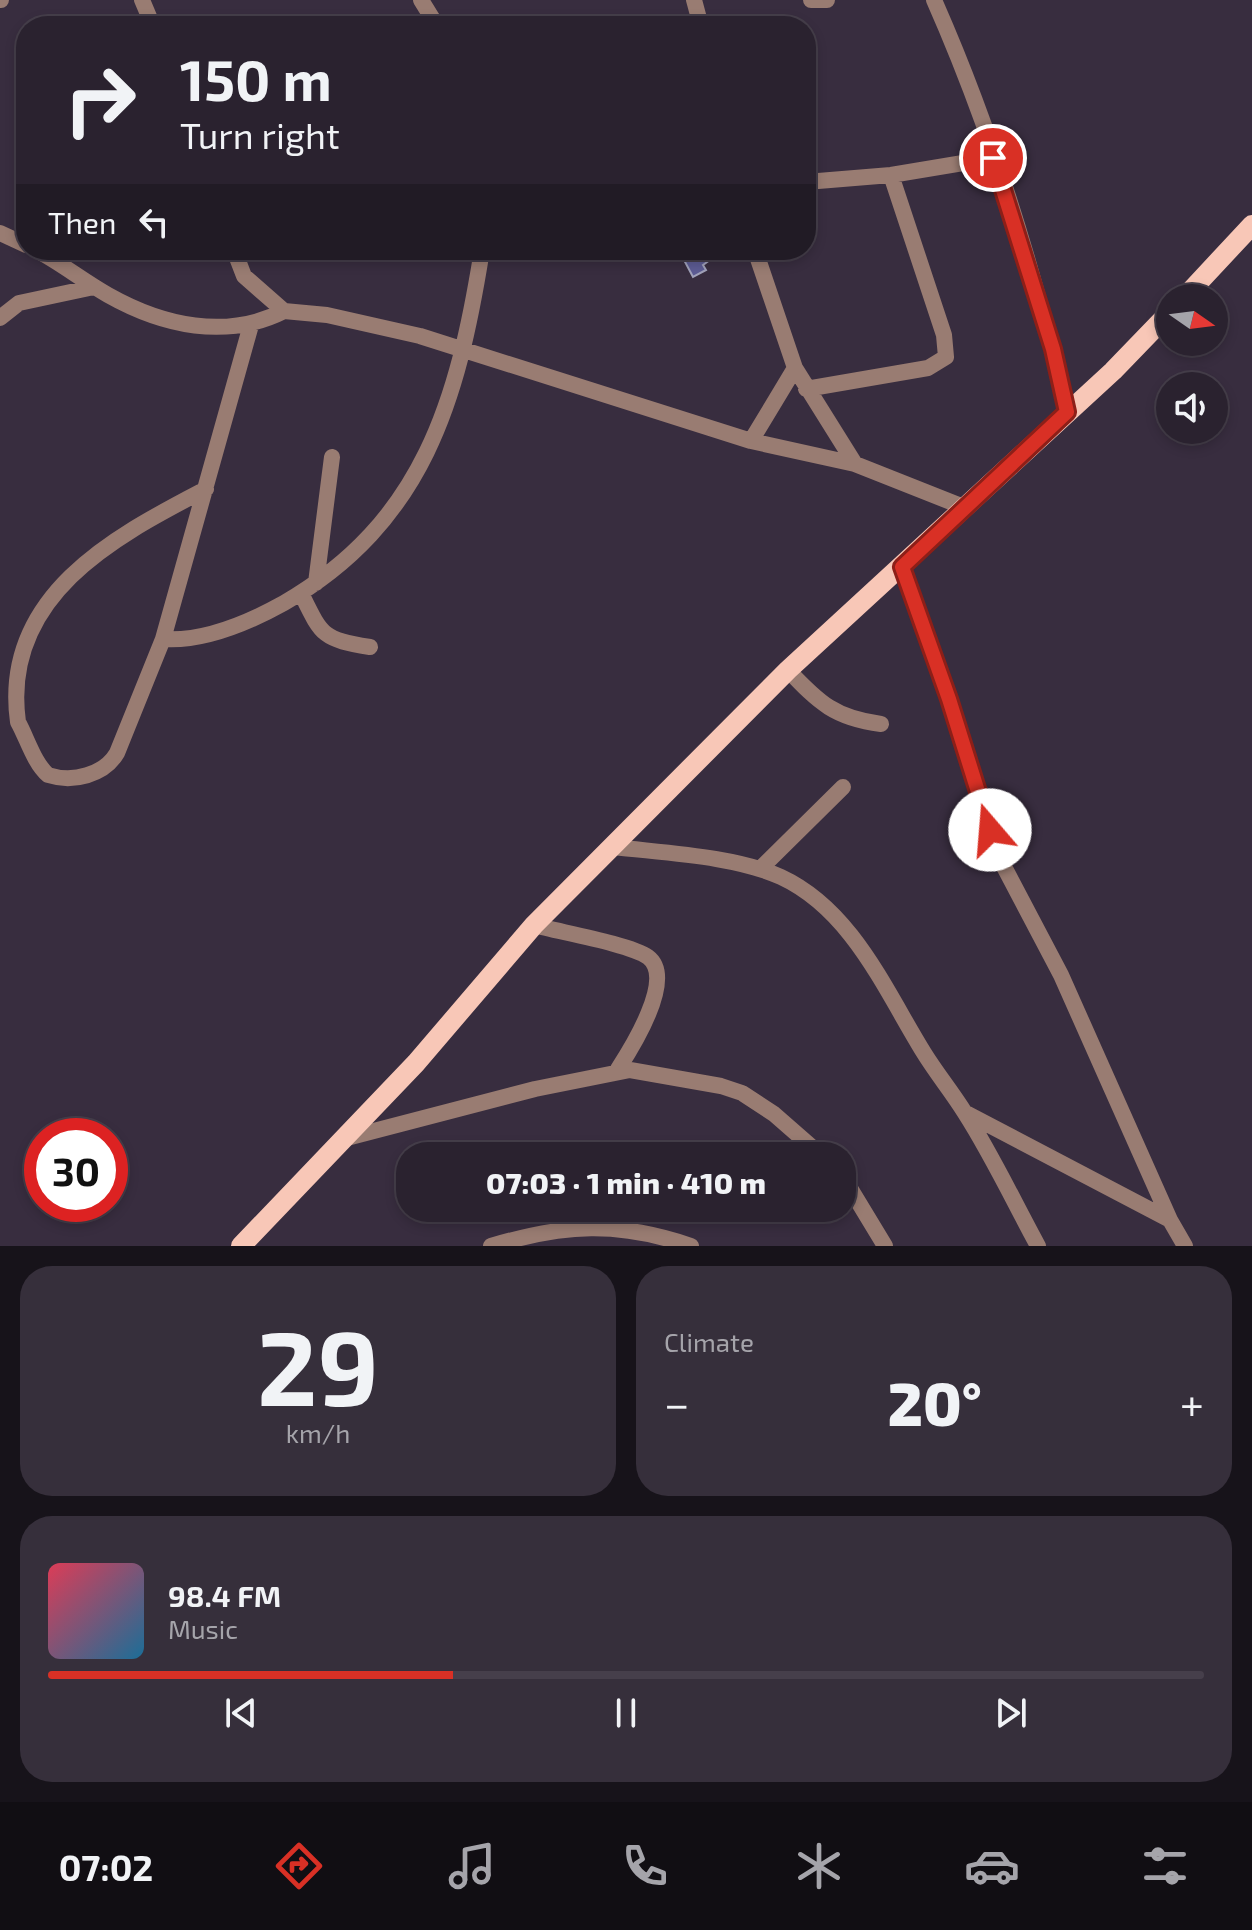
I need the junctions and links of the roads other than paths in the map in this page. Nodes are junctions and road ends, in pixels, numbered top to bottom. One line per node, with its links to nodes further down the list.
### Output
1 (811, 0): 2 (street)
2 (827, 0)
3 (934, 0): 4 (street)
4 (993, 158): 5 (street); 21 (street)
5 (891, 175): 6 (street); 20 (street)
6 (816, 181)
7 (1252, 225): 12 (main road)
8 (52, 260): 13 (street)
9 (238, 260): 14 (street)
10 (480, 260): 18 (street)
11 (758, 260): 19 (street)
12 (1197, 284)
13 (94, 287): 15 (street); 16 (street)
14 (284, 311): 16 (street); 18 (street)
15 (0, 318)
16 (251, 325): 25 (street)
17 (1156, 326): 21 (main road)
18 (464, 350): 22 (street); 29 (street)
19 (795, 368): 20 (street); 22 (street)
20 (806, 389): 24 (street)
21 (1067, 412): 26 (main road)
22 (751, 441): 24 (street)
23 (332, 457): 29 (street)
24 (855, 464): 26 (street)
25 (206, 489): 28 (street); 31 (street)
26 (966, 508): 27 (main road)
27 (902, 567): 34 (main road); 45 (street)
28 (48, 576)
29 (316, 583): 30 (street)
30 (301, 593): 31 (street); 32 (street)
31 (163, 639): 33 (street)
32 (370, 647)
33 (1, 670)
34 (788, 670): 35 (street); 37 (main road)
35 (881, 724)
36 (843, 787): 38 (street)
37 (614, 847): 38 (street); 39 (main road)
38 (760, 869): 41 (street)
39 (534, 925): 40 (street); 42 (main road)
40 (618, 1069): 42 (street); 43 (street)
41 (966, 1113): 45 (street); 50 (street)
42 (342, 1139): 46 (main road)
43 (806, 1142)
44 (856, 1198): 49 (street)
45 (1170, 1220): 51 (street)
46 (241, 1246)
47 (491, 1246): 48 (street)
48 (691, 1246)
49 (885, 1246)
50 (1038, 1246)
51 (1185, 1246)

